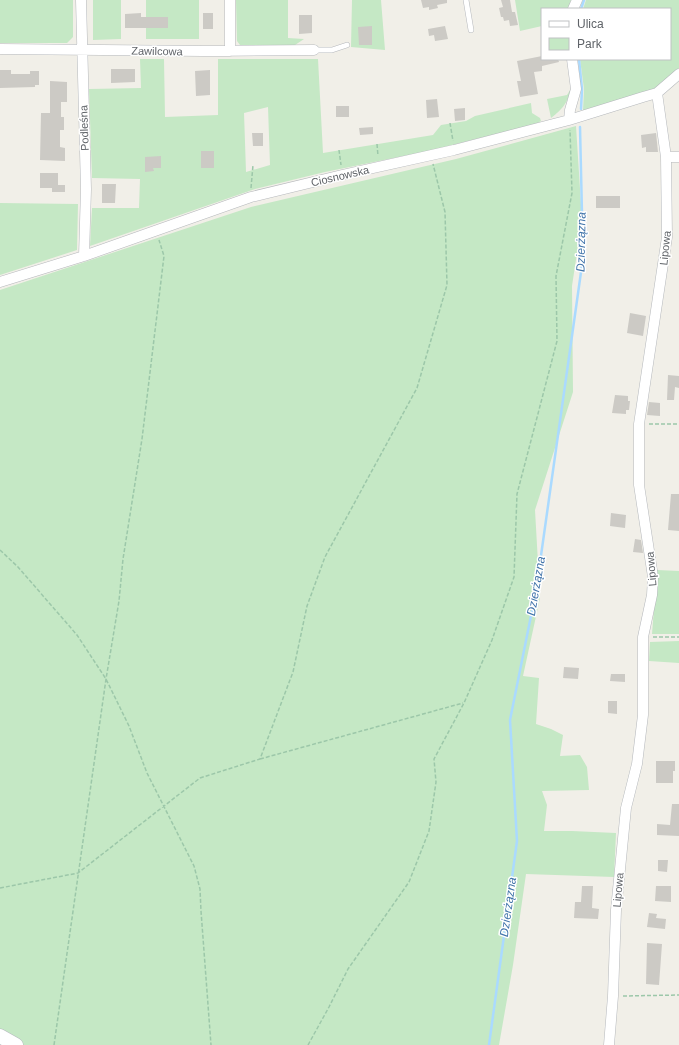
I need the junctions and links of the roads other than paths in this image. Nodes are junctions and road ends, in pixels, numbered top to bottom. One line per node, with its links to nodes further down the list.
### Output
1 (81, 0): 7 (street, Podleśna)
2 (230, 0): 9 (street)
3 (466, 0): 4 (lane)
4 (471, 30)
5 (347, 45): 8 (lane)
6 (0, 49): 7 (street, Zawilcowa)
7 (82, 50): 9 (street, Zawilcowa); 16 (street, Podleśna)
8 (314, 50): 9 (street, Zawilcowa)
9 (230, 51)
10 (572, 60): 13 (street)
11 (679, 74): 12 (street, Ciosnowska)
12 (657, 93): 13 (street, Ciosnowska); 14 (street, Lipowa)
13 (569, 120): 16 (street, Ciosnowska)
14 (666, 157): 15 (street); 20 (street, Lipowa)
15 (679, 157)
16 (84, 256): 17 (street, Ciosnowska)
17 (0, 282)
18 (0, 1036): 19 (main road)
19 (16, 1045)
20 (609, 1045)

